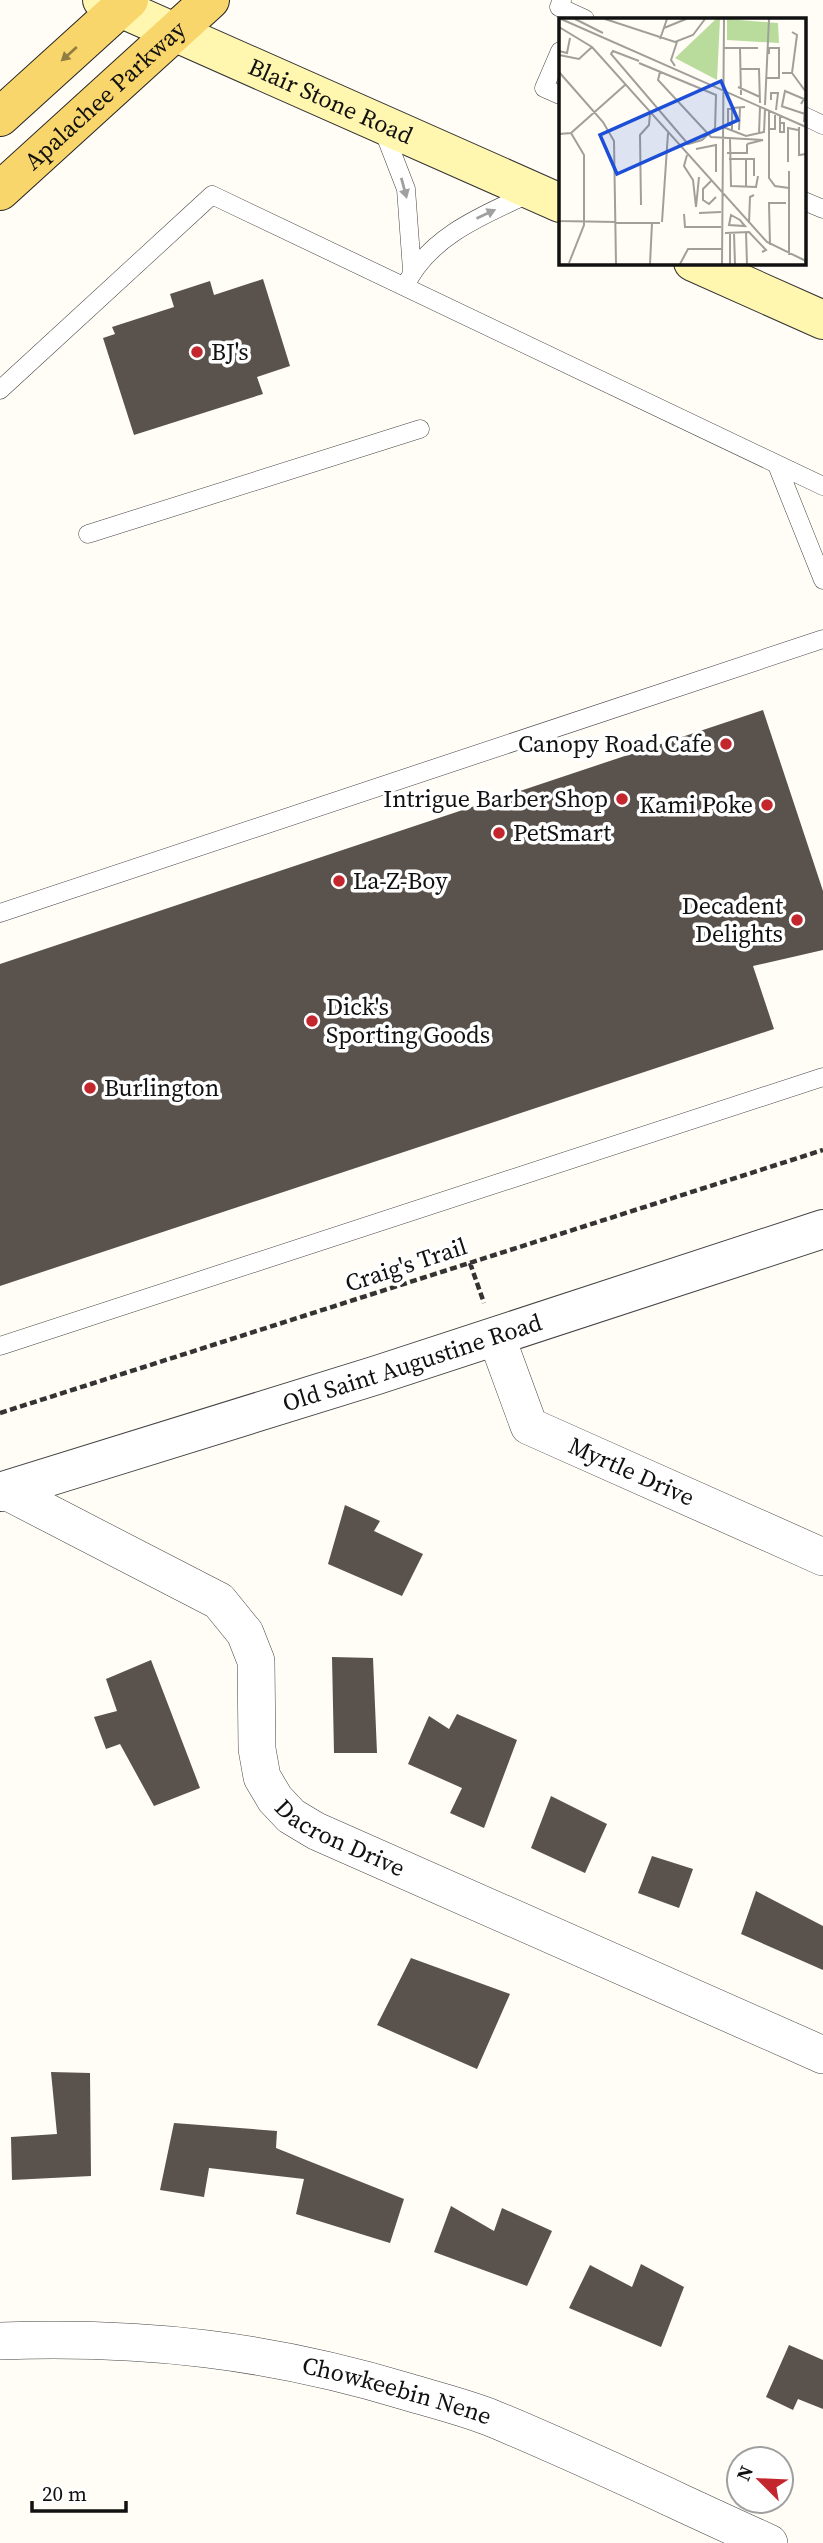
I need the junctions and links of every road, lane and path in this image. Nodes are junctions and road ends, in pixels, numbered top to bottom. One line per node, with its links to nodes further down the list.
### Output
1 (210, 0): 5 (main road, Apalachee Parkway)
2 (562, 0): 4 (lane)
3 (117, 3): 5 (main road, Blair Stone Road); 8 (main road, one-way to 8)
4 (578, 18)
5 (174, 32): 10 (main road, Blair Stone Road); 12 (main road, Apalachee Parkway)
6 (559, 55): 7 (lane)
7 (559, 94)
8 (0, 117)
9 (806, 117): 11 (lane)
10 (381, 124): 13 (main road, Blair Stone Road); 17 (lane, one-way to 17)
11 (823, 124)
12 (0, 191)
13 (547, 197): 17 (lane, one-way to 13)
14 (806, 202): 15 (lane)
15 (823, 209)
16 (698, 264): 19 (main road)
17 (412, 270): 18 (lane)
18 (405, 287): 20 (lane); 22 (lane)
19 (822, 319)
20 (0, 390)
21 (420, 429): 24 (lane)
22 (777, 465): 23 (lane); 25 (lane)
23 (823, 486)
24 (88, 534)
25 (823, 580)
26 (823, 639): 27 (lane)
27 (0, 913)
28 (823, 1077): 33 (lane)
29 (823, 1150): 31 (path, Craig's Trail)
30 (823, 1229): 32 (street, Old Saint Augustine Road)
31 (470, 1263): 32 (path); 34 (path, Craig's Trail)
32 (496, 1336): 35 (street, Old Saint Augustine Road); 36 (street, Myrtle Drive)
33 (0, 1346)
34 (0, 1413)
35 (3, 1492): 37 (street, Dacron Drive)
36 (823, 1557)
37 (823, 2055)
38 (0, 2341): 39 (street, Chowkeebin Nene)
39 (769, 2543)

